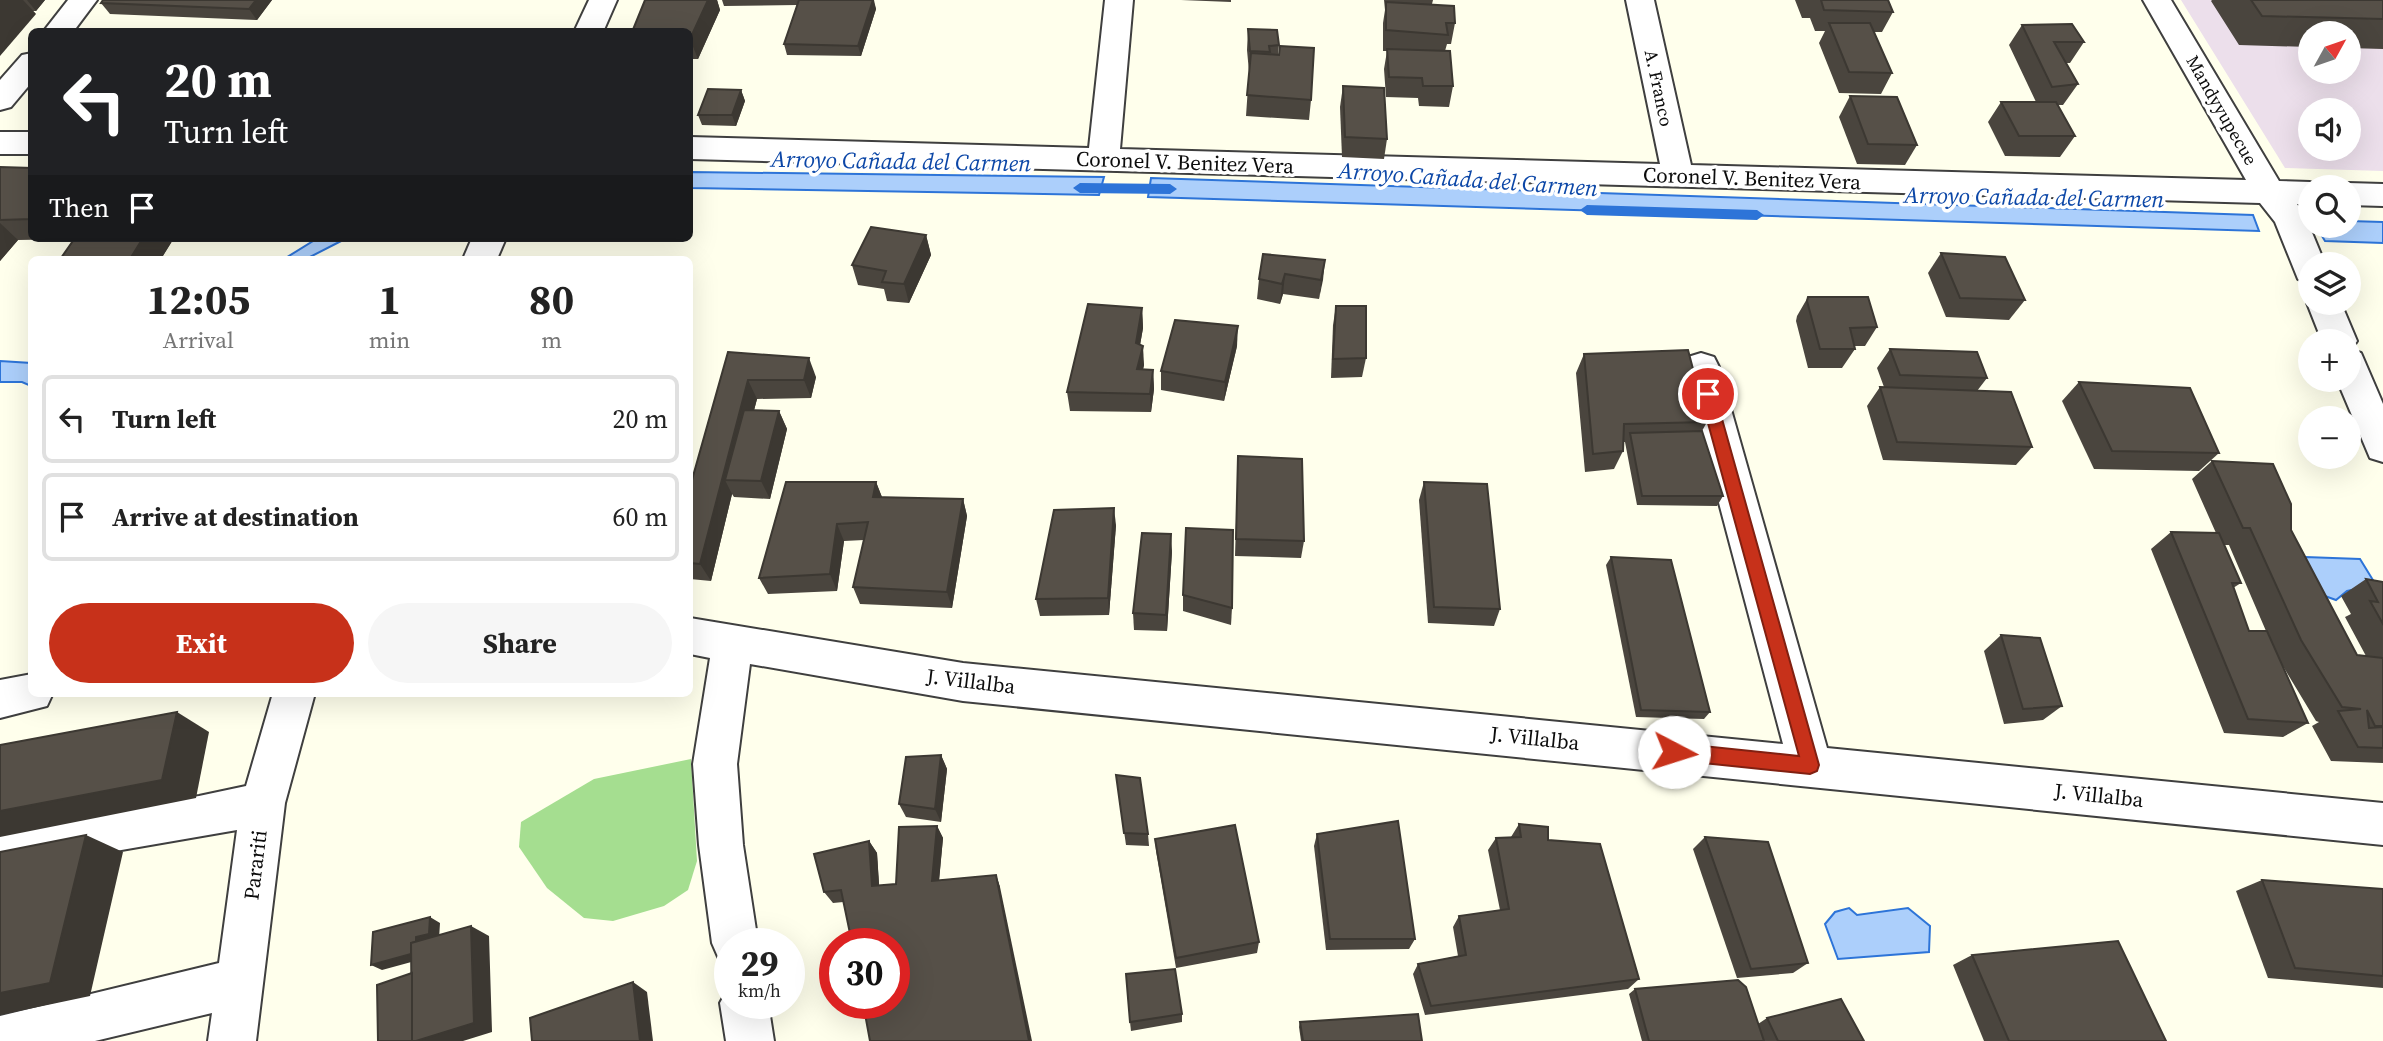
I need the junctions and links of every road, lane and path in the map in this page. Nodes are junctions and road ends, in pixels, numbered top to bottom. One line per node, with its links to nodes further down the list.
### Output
1 (83, 0): 6 (street)
2 (603, 0): 7 (street)
3 (1119, 0): 13 (street)
4 (1640, 0): 14 (street, A. Franco)
5 (2157, 0): 17 (street, Mandyyupecue)
6 (60, 28)
7 (590, 28)
8 (28, 67): 9 (street)
9 (0, 100)
10 (0, 143): 11 (street)
11 (28, 143)
12 (693, 148): 13 (street, Coronel V. Benitez Vera)
13 (1103, 160): 14 (street, Coronel V. Benitez Vera)
14 (1678, 176): 17 (street, Coronel V. Benitez Vera)
15 (2361, 194): 16 (street)
16 (2383, 195)
17 (2290, 201): 18 (street, Mandyyupecue)
18 (2304, 252)
19 (1701, 368): 27 (street)
20 (2360, 392): 21 (street)
21 (2383, 447)
22 (693, 636): 23 (street, J. Villalba)
23 (733, 642): 27 (street, J. Villalba); 31 (street)
24 (28, 694): 26 (street)
25 (293, 697): 28 (street, Parariti)
26 (0, 699)
27 (1810, 765): 29 (street, J. Villalba)
28 (263, 803): 30 (street); 32 (street, Parariti)
29 (2383, 824)
30 (0, 849)
31 (733, 928)
32 (240, 982): 34 (street); 35 (street, Parariti)
33 (747, 1019): 36 (street)
34 (0, 1040)
35 (232, 1041)
36 (750, 1041)

